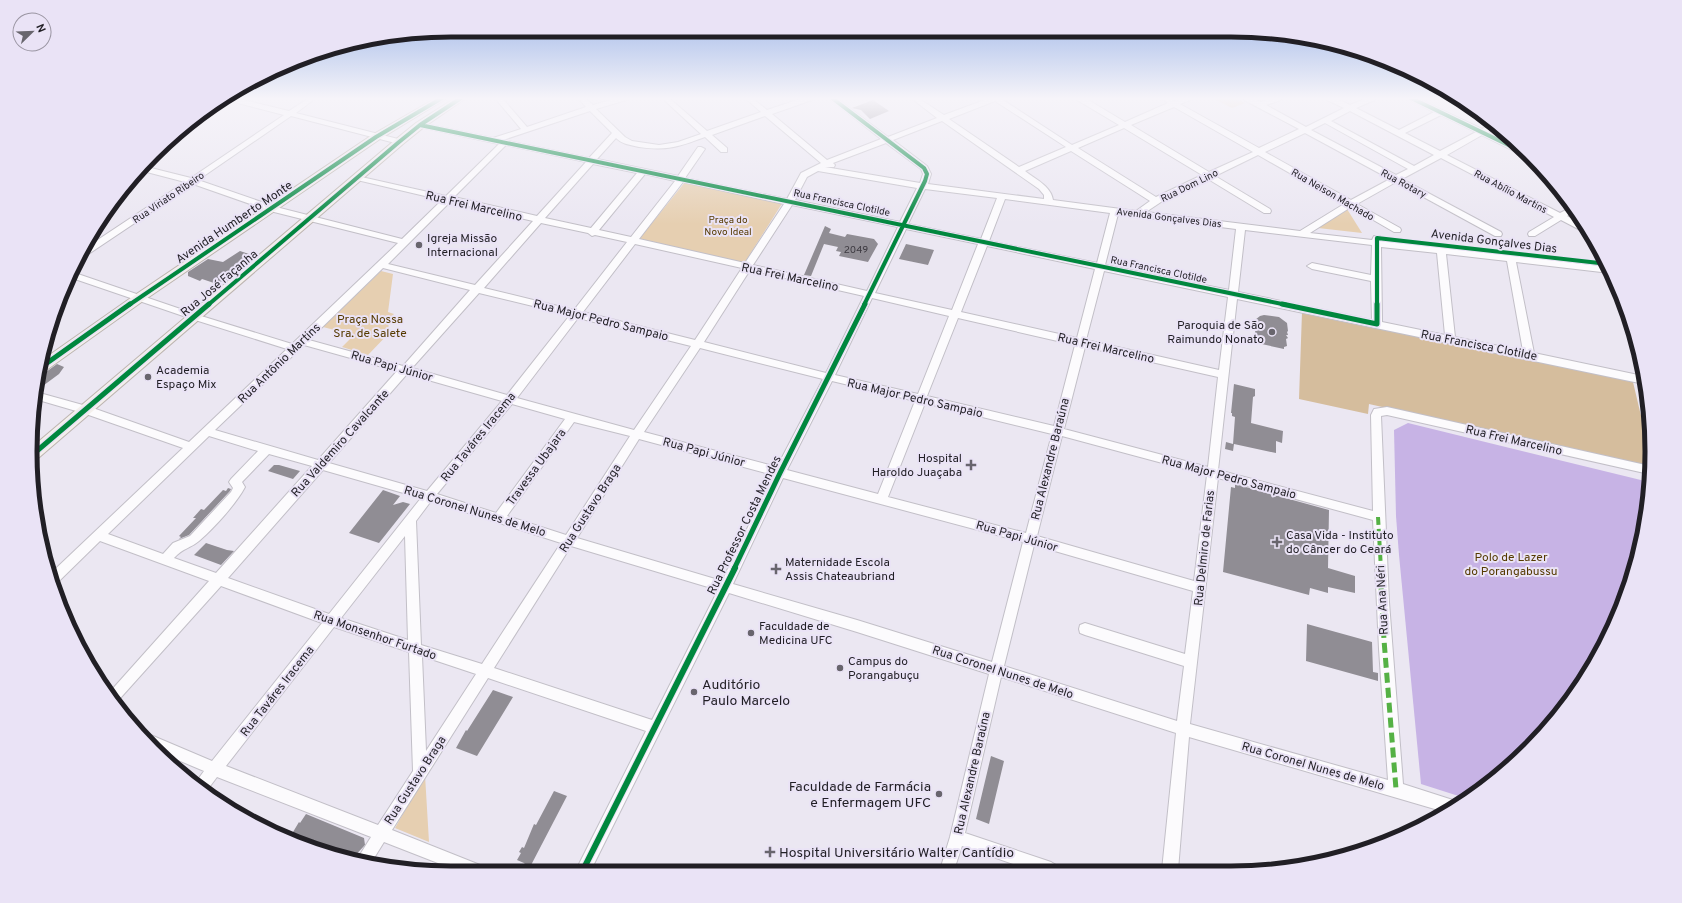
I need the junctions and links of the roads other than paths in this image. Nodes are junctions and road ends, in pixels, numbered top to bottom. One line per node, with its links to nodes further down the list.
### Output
1 (251, 140): 40 (street, Rua Viriato Ribeiro)
2 (372, 140): 48 (main road, Avenida Humberto Monte)
3 (390, 140): 22 (street)
4 (493, 140): 23 (street, Rua Francisca Clotilde)
5 (610, 140): 30 (street, Rua Valdemiro Cavalcante)
6 (624, 140): 7 (street)
7 (689, 140)
8 (713, 140): 27 (street)
9 (794, 140): 31 (street)
10 (887, 140): 31 (street, Rua Gustavo Braga); 41 (street)
11 (974, 140): 35 (street)
12 (1060, 140): 25 (street)
13 (1090, 140): 25 (street)
14 (1150, 140): 36 (street)
15 (1240, 140): 28 (street, Rua Nelson Machado)
16 (1282, 140): 28 (street, Rua Dom Lino)
17 (1325, 140): 39 (street, Rua Rotary)
18 (1361, 140): 32 (street)
19 (1413, 140): 29 (street, Rua Abílio Martins)
20 (1467, 140): 29 (street)
21 (1499, 140): 24 (street)
22 (399, 142): 37 (main road, Rua José Façanha)
23 (505, 142): 30 (street, Rua Francisca Clotilde); 43 (street, Rua Antônio Martins)
24 (1511, 146)
25 (1072, 148): 35 (street); 45 (street)
26 (701, 149): 38 (street, Rua Taváres Iracema)
27 (724, 150)
28 (1259, 151): 36 (street, Rua Dom Lino); 47 (street, Rua Nelson Machado)
29 (1441, 154): 32 (street); 53 (street, Rua Abílio Martins)
30 (593, 161): 34 (street, Rua Francisca Clotilde); 55 (street, Rua Valdemiro Cavalcante)
31 (821, 166): 41 (street, Avenida Gonçalves Dias); 44 (street, Rua Gustavo Braga)
32 (1414, 169): 39 (street)
33 (148, 170): 40 (street)
34 (643, 171): 38 (street, Rua Francisca Clotilde); 61 (street)
35 (1018, 171): 46 (street)
36 (1208, 176): 45 (street, Rua Dom Lino); 50 (street)
37 (357, 178): 43 (street, Rua Frei Marcelino); 54 (main road, Rua José Façanha)
38 (681, 179): 44 (street, Rua Francisca Clotilde); 67 (street, Rua Taváres Iracema)
39 (1397, 179): 47 (street); 62 (street, Rua Rotary)
40 (192, 181): 48 (street); 68 (street, Rua Viriato Ribeiro)
41 (923, 183): 42 (street, Avenida Gonçalves Dias); 56 (street, Rua Professor Costa Mendes)
42 (1002, 196): 46 (street, Avenida Gonçalves Dias); 65 (street)
43 (447, 200): 55 (street, Rua Frei Marcelino); 66 (street, Rua Antônio Martins)
44 (790, 201): 56 (street, Rua Francisca Clotilde); 75 (street, Rua Gustavo Braga)
45 (1156, 201): 52 (street, Rua Dom Lino)
46 (1050, 202): 49 (street, Avenida Gonçalves Dias)
47 (1350, 204): 59 (street, Rua Nelson Machado); 60 (street)
48 (273, 209): 54 (street); 82 (main road, Avenida Humberto Monte)
49 (1115, 210): 52 (street, Avenida Gonçalves Dias); 73 (street, Rua Alexandre Baraúna)
50 (1267, 211)
51 (1569, 212): 53 (street)
52 (1138, 213): 57 (street, Avenida Gonçalves Dias)
53 (1560, 217): 58 (street, Rua Abílio Martins); 63 (street)
54 (310, 219): 66 (street); 85 (main road, Rua José Façanha)
55 (538, 221): 61 (street, Rua Frei Marcelino); 79 (street, Rua Valdemiro Cavalcante)
56 (904, 225): 65 (street, Rua Francisca Clotilde); 81 (street, Rua Professor Costa Mendes)
57 (1241, 226): 60 (street, Avenida Gonçalves Dias); 80 (street, Rua Delmiro de Farias)
58 (1578, 226)
59 (1397, 230)
60 (1305, 231): 64 (street, Avenida Gonçalves Dias)
61 (592, 233): 67 (street, Rua Frei Marcelino)
62 (1498, 234)
63 (1532, 234)
64 (1377, 240): 69 (street, Avenida Gonçalves Dias); 70 (street, Avenida Gonçalves Dias); 78 (street)
65 (984, 241): 73 (street, Rua Francisca Clotilde); 84 (street)
66 (404, 242): 72 (street, Rua Antônio Martins)
67 (632, 242): 75 (street, Rua Frei Marcelino); 83 (street, Rua Taváres Iracema)
68 (90, 249)
69 (1441, 251): 70 (street, Avenida Gonçalves Dias); 87 (street)
70 (1510, 256): 71 (street, Avenida Gonçalves Dias); 76 (street, Avenida Gonçalves Dias); 91 (street)
71 (1599, 263)
72 (381, 265): 79 (street, Rua Major Pedro Sampaio); 89 (street, Rua Antônio Martins)
73 (1100, 266): 80 (street, Rua Francisca Clotilde); 88 (street, Rua Alexandre Baraúna)
74 (1312, 266): 78 (street)
75 (747, 268): 81 (street, Rua Frei Marcelino); 90 (street, Rua Gustavo Braga)
76 (1602, 269)
77 (76, 276): 82 (street, Rua Papi Júnior)
78 (1376, 279): 86 (street)
79 (477, 290): 83 (street, Rua Major Pedro Sampaio); 93 (street, Rua Valdemiro Cavalcante)
80 (1233, 294): 86 (street, Rua Francisca Clotilde); 94 (street, Rua Delmiro de Farias)
81 (869, 295): 84 (street, Rua Frei Marcelino); 95 (street, Rua Professor Costa Mendes)
82 (139, 298): 85 (street, Rua Papi Júnior); 92 (main road, Avenida Humberto Monte)
83 (577, 313): 90 (street, Rua Major Pedro Sampaio); 98 (street, Rua Taváres Iracema)
84 (954, 315): 88 (street, Rua Frei Marcelino); 99 (street)
85 (195, 317): 89 (street, Rua Papi Júnior); 100 (main road, Rua José Façanha)
86 (1377, 324): 87 (street, Rua Francisca Clotilde)
87 (1450, 339): 91 (street, Rua Francisca Clotilde)
88 (1080, 342): 94 (street, Rua Frei Marcelino); 103 (street, Rua Alexandre Baraúna)
89 (298, 344): 93 (street, Rua Papi Júnior); 104 (street, Rua Antônio Martins)
90 (698, 344): 95 (street, Rua Major Pedro Sampaio); 105 (street, Rua Gustavo Braga)
91 (1529, 355): 96 (street, Rua Francisca Clotilde)
92 (47, 363)
93 (405, 370): 98 (street, Rua Papi Júnior); 109 (street, Rua Valdemiro Cavalcante)
94 (1224, 375): 112 (street, Rua Delmiro de Farias)
95 (829, 377): 99 (street, Rua Major Pedro Sampaio); 111 (street, Rua Professor Costa Mendes)
96 (1638, 379)
97 (41, 397): 100 (street)
98 (510, 398): 102 (street, Rua Papi Júnior); 113 (street, Rua Taváres Iracema)
99 (920, 399): 103 (street, Rua Major Pedro Sampaio); 114 (street)
100 (86, 410): 106 (street); 108 (main road, Rua José Façanha)
101 (1378, 412): 110 (street, Rua Frei Marcelino); 115 (street, Rua Ana Néri)
102 (572, 417): 105 (street, Rua Papi Júnior); 116 (street, Travessa Ubajara)
103 (1057, 431): 112 (street, Rua Major Pedro Sampaio); 119 (street, Rua Alexandre Baraúna)
104 (208, 432): 106 (street, Rua Antônio Martins); 107 (street, Rua Coronel Nunes de Melo)
105 (637, 434): 111 (street, Rua Papi Júnior); 120 (street, Rua Gustavo Braga)
106 (191, 447): 118 (street, Rua Antônio Martins)
107 (267, 449): 109 (street, Rua Coronel Nunes de Melo); 121 (street)
108 (37, 451)
109 (320, 465): 113 (street, Rua Coronel Nunes de Melo); 123 (street, Rua Valdemiro Cavalcante)
110 (1644, 469)
111 (780, 473): 114 (street, Rua Papi Júnior); 124 (street, Rua Professor Costa Mendes)
112 (1213, 473): 115 (street, Rua Major Pedro Sampaio); 125 (street, Rua Delmiro de Farias)
113 (429, 496): 116 (street, Rua Coronel Nunes de Melo); 117 (street, Rua Taváres Iracema)
114 (881, 500): 119 (street, Rua Papi Júnior)
115 (1378, 517): 139 (street, Rua Ana Néri)
116 (499, 518): 120 (street, Rua Coronel Nunes de Melo)
117 (410, 521): 126 (street, Rua Taváres Iracema); 128 (street)
118 (99, 536): 121 (street, Rua Monsenhor Furtado); 122 (street, Rua Antônio Martins)
119 (1030, 539): 125 (street, Rua Papi Júnior); 130 (street, Rua Alexandre Baraúna)
120 (569, 541): 124 (street, Rua Coronel Nunes de Melo); 131 (street, Rua Gustavo Braga)
121 (165, 560): 123 (street, Rua Monsenhor Furtado)
122 (56, 576)
123 (218, 580): 126 (street, Rua Monsenhor Furtado); 132 (street, Rua Valdemiro Cavalcante)
124 (724, 588): 130 (street, Rua Coronel Nunes de Melo); 133 (street, Rua Professor Costa Mendes)
125 (1200, 588): 129 (street, Rua Delmiro de Farias)
126 (332, 621): 128 (street, Rua Monsenhor Furtado); 136 (street, Rua Taváres Iracema)
127 (1085, 629): 129 (street)
128 (416, 649): 131 (street, Rua Monsenhor Furtado); 137 (street)
129 (1191, 662): 134 (street, Rua Delmiro de Farias)
130 (996, 670): 134 (street, Rua Coronel Nunes de Melo); 142 (street, Rua Alexandre Baraúna)
131 (485, 671): 133 (street, Rua Monsenhor Furtado); 137 (street, Rua Gustavo Braga)
132 (116, 694)
133 (654, 727): 145 (street, Rua Professor Costa Mendes)
134 (1183, 729): 139 (street, Rua Coronel Nunes de Melo); 148 (street, Rua Delmiro de Farias)
135 (158, 745): 136 (street)
136 (215, 769): 138 (street, Rua Taváres Iracema); 141 (street)
137 (420, 773): 141 (street, Rua Gustavo Braga)
138 (204, 783)
139 (1396, 789): 140 (street, Rua Coronel Nunes de Melo)
140 (1447, 805)
141 (381, 833): 143 (street, Rua Gustavo Braga); 144 (street)
142 (957, 837): 146 (street, Rua Alexandre Baraúna); 147 (street)
143 (366, 857)
144 (465, 866)
145 (585, 866)
146 (947, 866)
147 (1040, 866)
148 (1170, 866)

